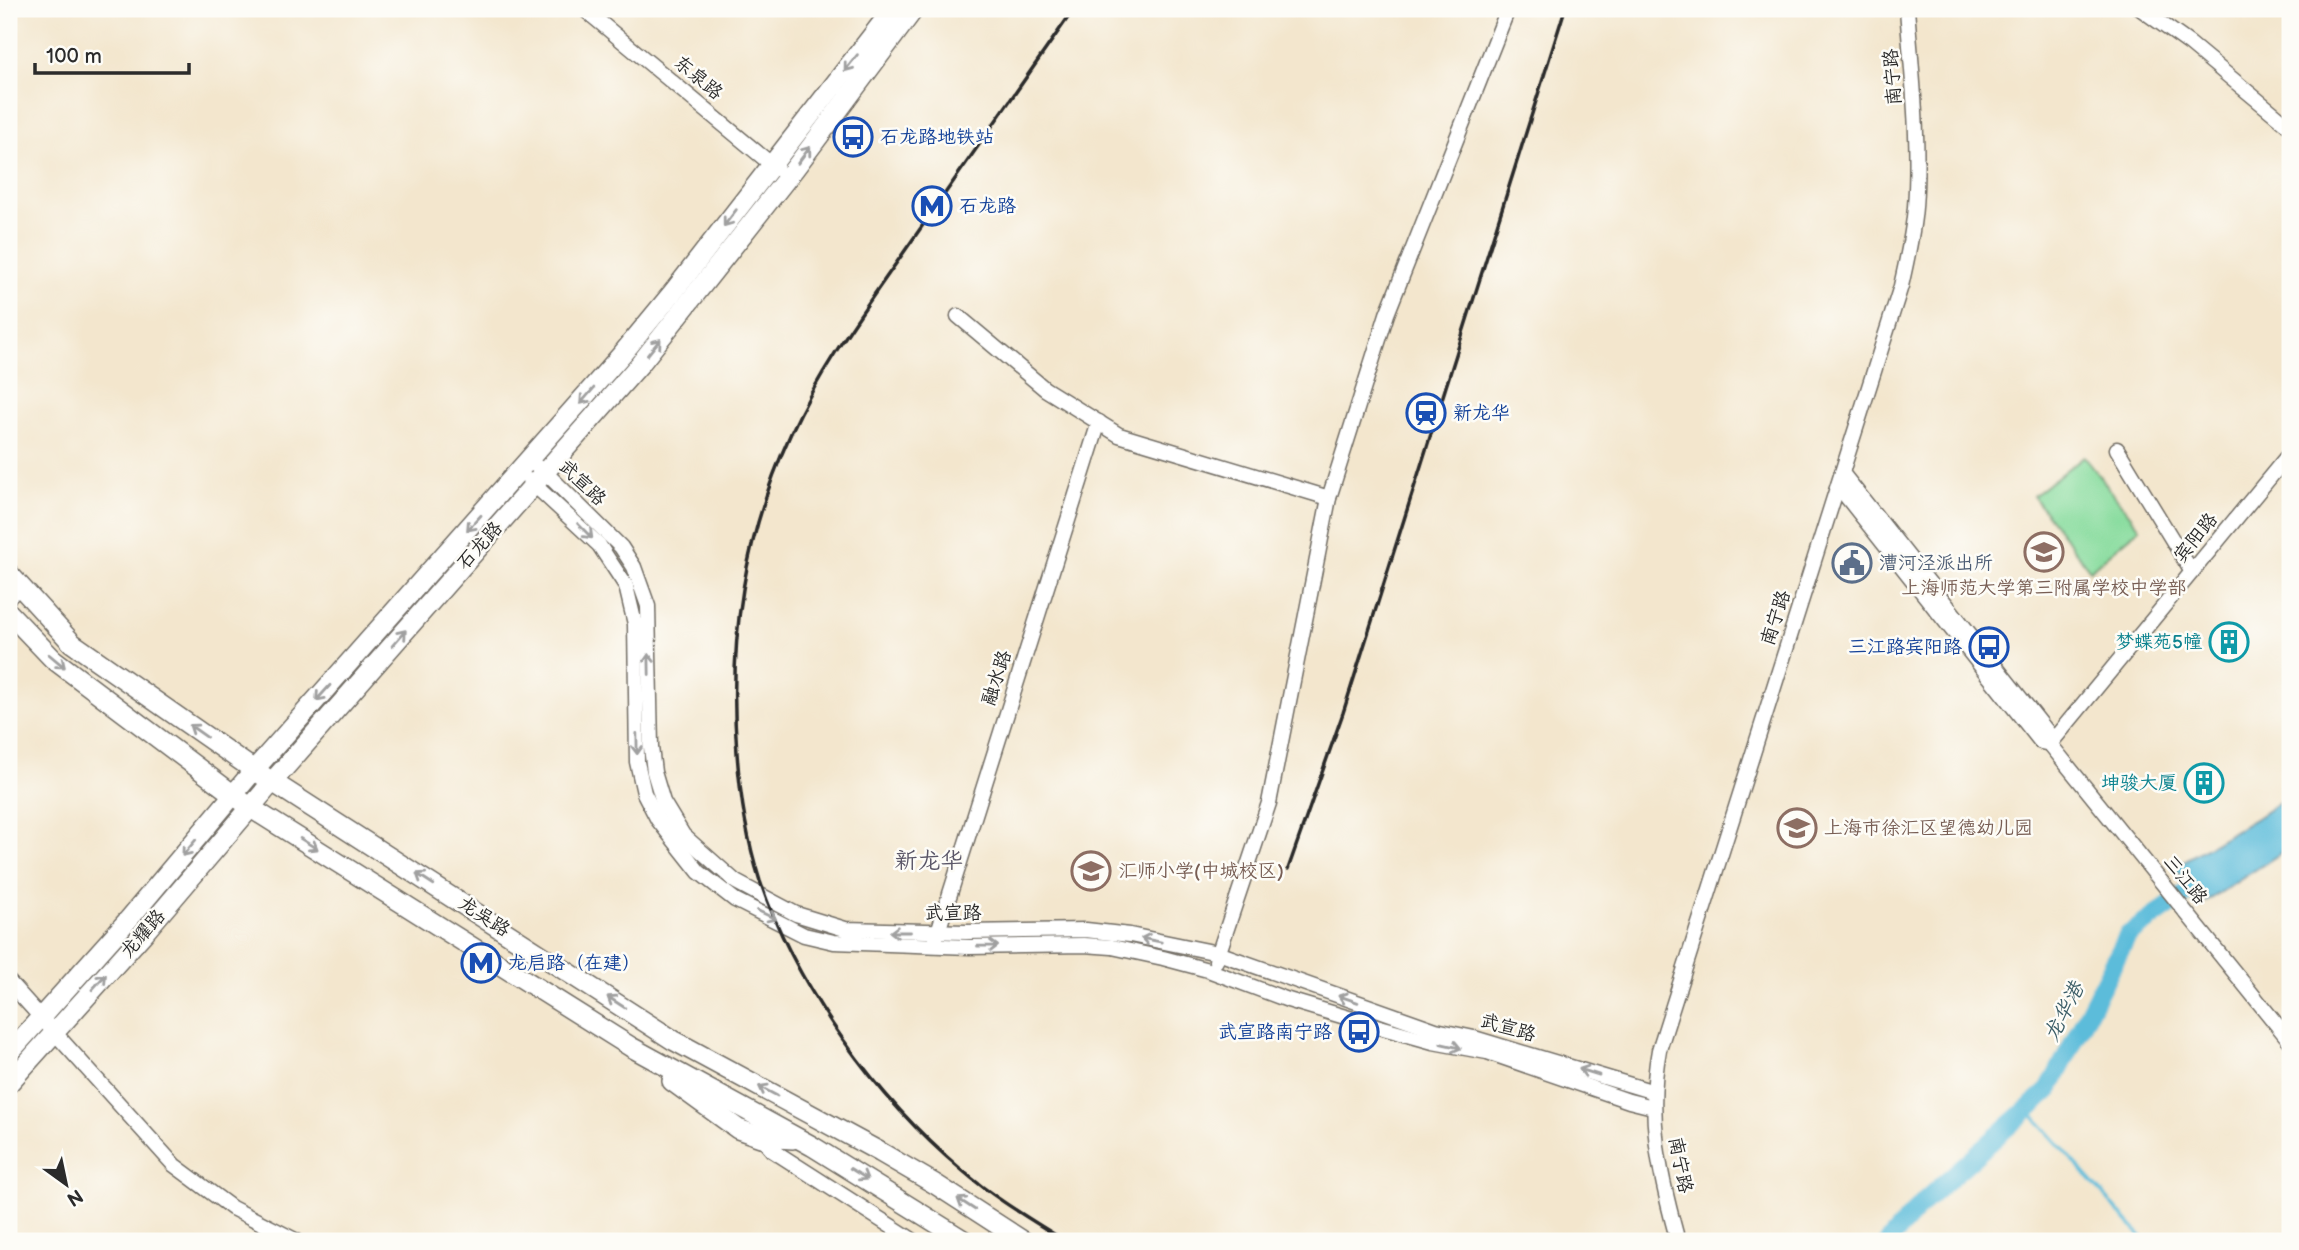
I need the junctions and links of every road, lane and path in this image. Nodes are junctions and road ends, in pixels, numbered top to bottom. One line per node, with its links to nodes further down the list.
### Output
1 (584, 9): 8 (street, 东泉路)
2 (893, 9): 8 (main road, 石龙路, one-way to 8)
3 (914, 9): 9 (main road, 石龙路, one-way to 3)
4 (1508, 9): 17 (street)
5 (1907, 9): 16 (street, 南宁路)
6 (2141, 9): 7 (street)
7 (2290, 127)
8 (772, 164): 9 (street, 东泉路); 14 (main road, 石龙路, one-way to 14)
9 (787, 178): 15 (main road, 石龙路, one-way to 9)
10 (958, 316): 11 (street)
11 (1099, 422): 17 (street); 26 (street, 融水路)
12 (2117, 449): 18 (street)
13 (2290, 453): 18 (street, 宾阳路)
14 (524, 467): 15 (street); 22 (main road, 石龙路, one-way to 22)
15 (540, 479): 23 (main road, 石龙路, one-way to 15); 26 (street)
16 (1840, 480): 21 (street, 三江路); 35 (street, 南宁路)
17 (1329, 498): 27 (street)
18 (2192, 572): 21 (street, 宾阳路)
19 (12, 586): 22 (main road, 龙吴路, one-way to 19)
20 (9, 613): 24 (main road, 龙吴路, one-way to 24)
21 (2050, 744): 31 (street, 三江路)
22 (254, 771): 23 (main road, 龙吴路); 24 (main road, 龙耀路)
23 (273, 781): 25 (main road, 龙耀路); 43 (main road, 龙吴路, one-way to 23)
24 (233, 796): 25 (main road, 龙吴路); 30 (main road, 龙耀路, one-way to 30)
25 (251, 808): 30 (main road, 龙耀路, one-way to 25); 32 (main road, 龙吴路, one-way to 32)
26 (936, 939): 27 (street, 武宣路, one-way to 26); 28 (street, one-way to 28)
27 (1218, 953): 28 (street); 35 (street, 武宣路, one-way to 27)
28 (1213, 972): 36 (street, one-way to 36)
29 (9, 982): 30 (street)
30 (47, 1026): 33 (main road, 龙耀路); 34 (main road, 龙耀路); 40 (street)
31 (2290, 1041)
32 (631, 1047): 37 (main road); 38 (main road, 龙吴路)
33 (9, 1053)
34 (9, 1083)
35 (1654, 1092): 36 (street, 南宁路)
36 (1653, 1107): 39 (street, 南宁路)
37 (761, 1137): 38 (main road); 41 (street)
38 (801, 1139): 42 (main road, 龙吴路, one-way to 42)
39 (1676, 1234)
40 (297, 1241)
41 (914, 1241)
42 (965, 1241)
43 (1023, 1241)

